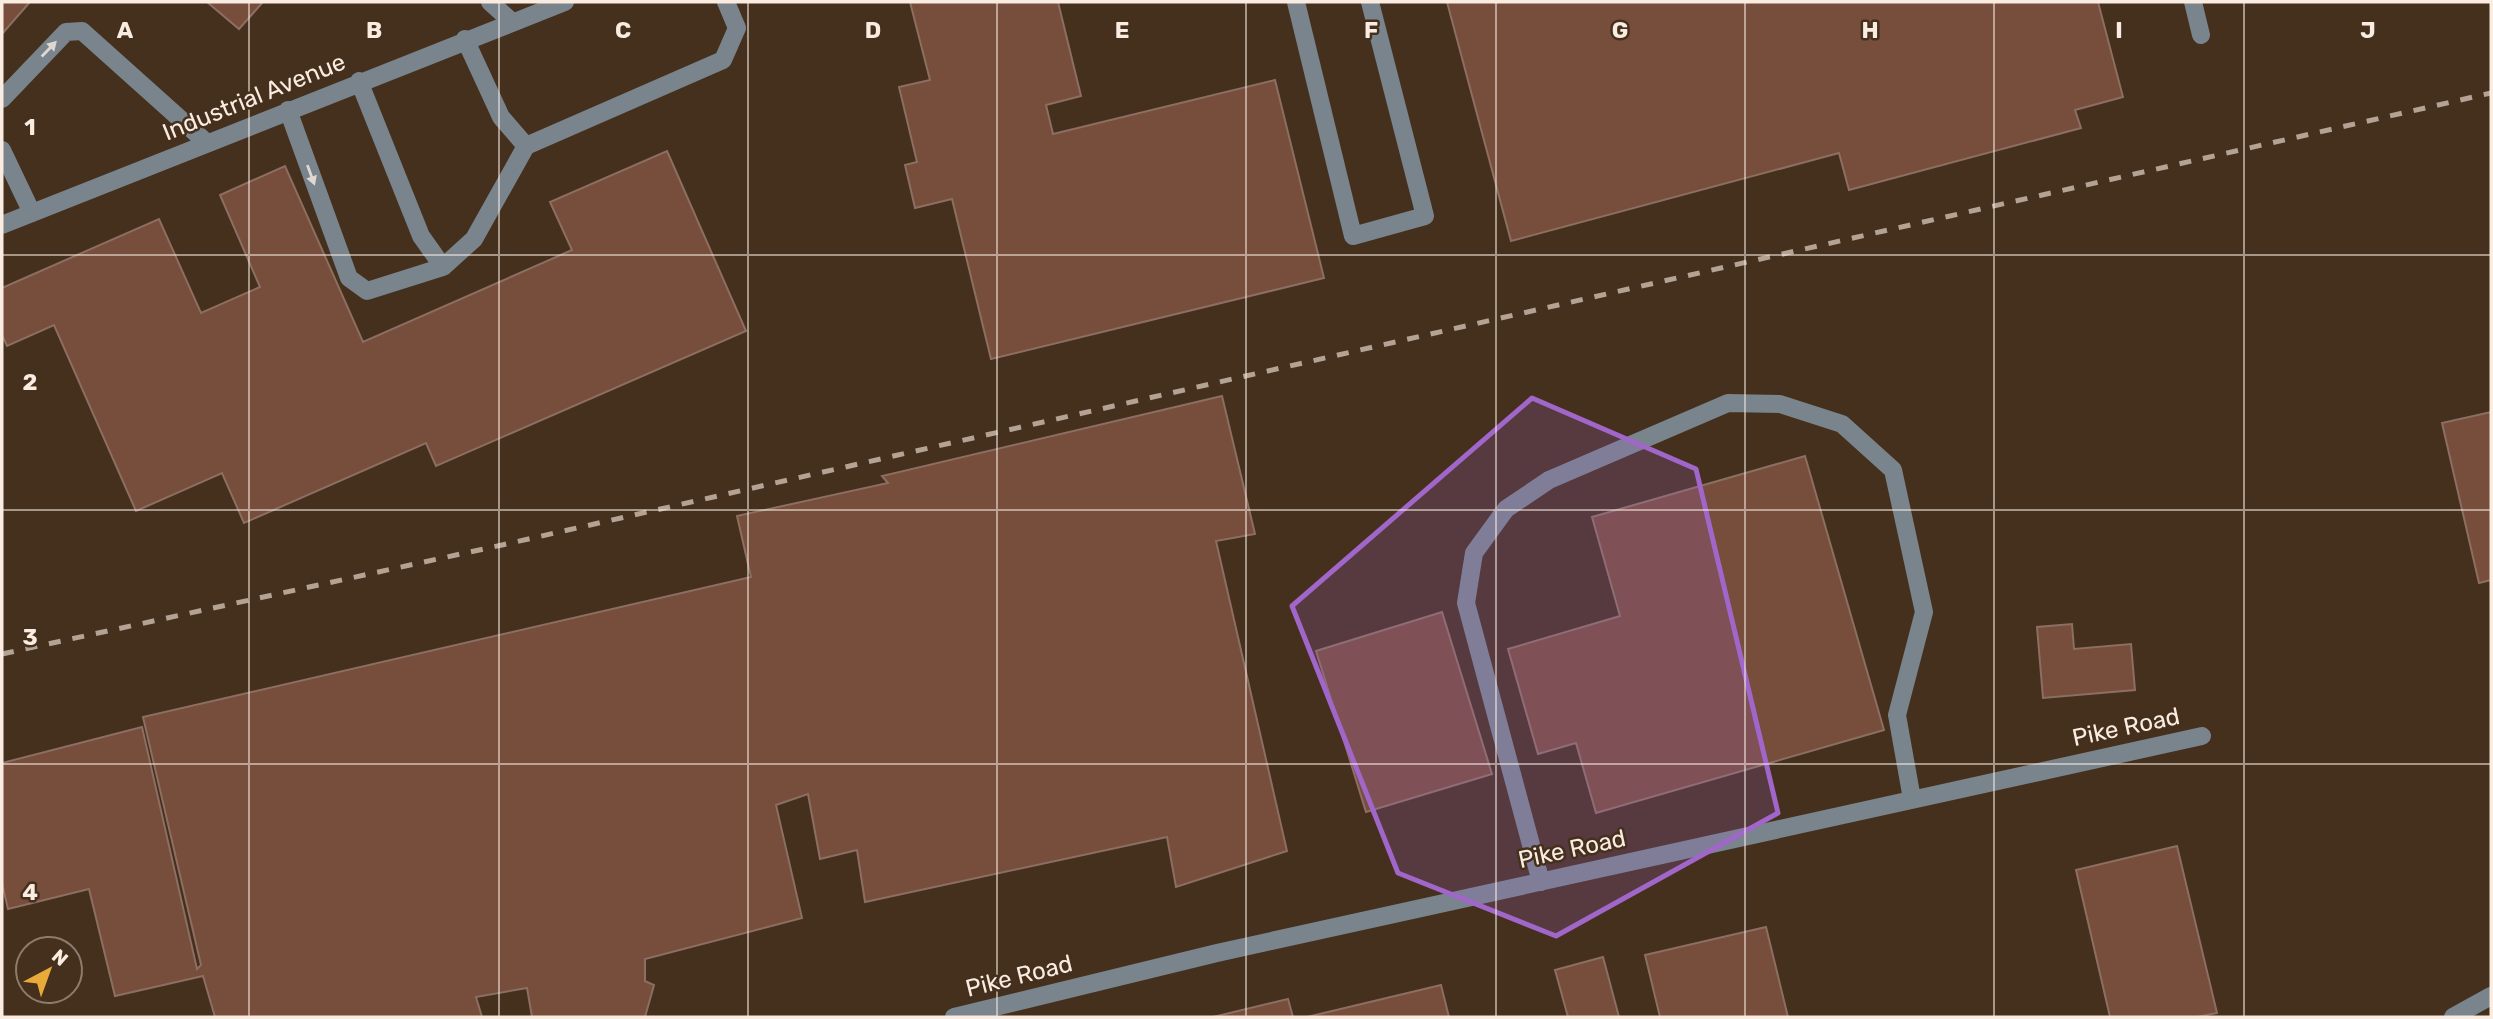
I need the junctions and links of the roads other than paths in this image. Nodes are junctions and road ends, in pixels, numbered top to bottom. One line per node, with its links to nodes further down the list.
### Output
1 (489, 2): 7 (street)
2 (565, 2): 7 (street, Industrial Avenue)
3 (726, 2): 14 (street)
4 (1296, 2): 5 (street)
5 (1370, 2)
6 (2193, 2): 8 (street)
7 (511, 21): 9 (street, Industrial Avenue)
8 (2201, 35)
9 (465, 39): 10 (street, Industrial Avenue); 14 (street)
10 (359, 81): 12 (street, Industrial Avenue); 18 (street)
11 (2, 99): 13 (street, one-way to 13)
12 (288, 110): 13 (street, Industrial Avenue); 18 (street, one-way to 18)
13 (207, 143): 16 (street, Industrial Avenue)
14 (526, 146): 18 (street)
15 (2, 150): 16 (street)
16 (32, 213): 17 (street, Industrial Avenue)
17 (2, 225)
18 (443, 267)
19 (2202, 736): 20 (street, Pike Road)
20 (1912, 799): 21 (street, Pike Road); 21 (street)
21 (1541, 881): 23 (street, Pike Road)
22 (2491, 996): 24 (street)
23 (954, 1017)
24 (2453, 1017)

